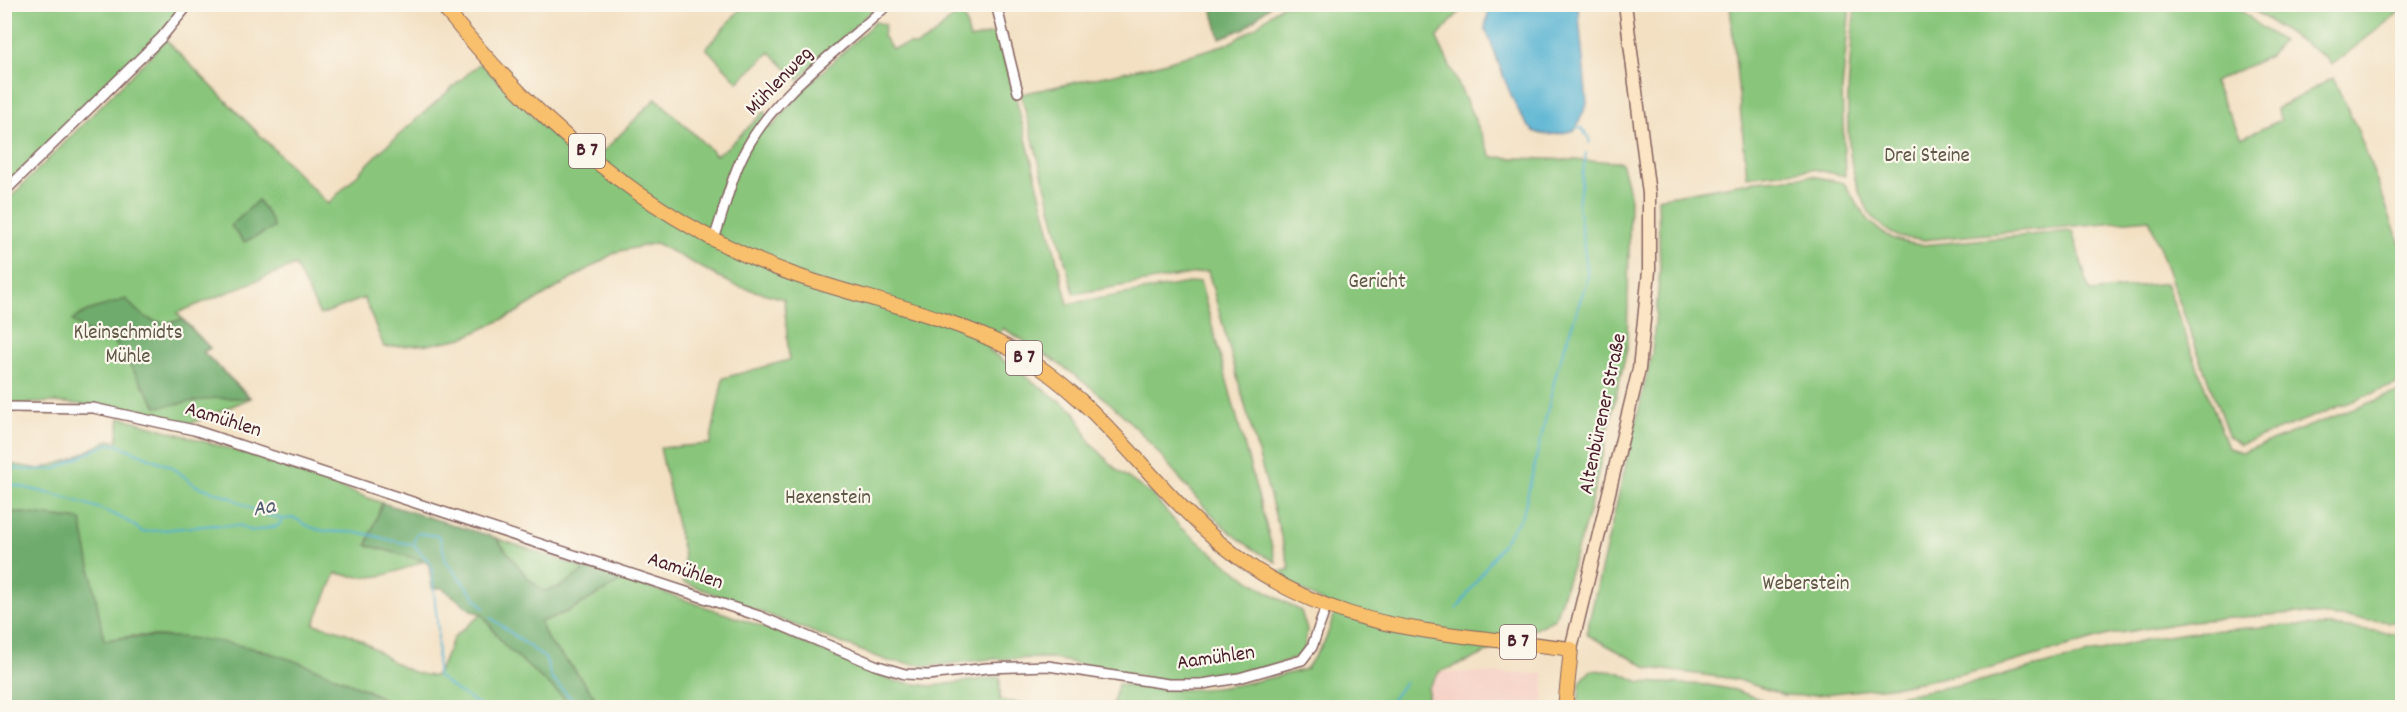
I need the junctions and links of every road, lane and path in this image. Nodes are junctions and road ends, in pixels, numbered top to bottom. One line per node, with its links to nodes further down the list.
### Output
1 (189, 4): 7 (street)
2 (441, 4): 8 (main road, B 7)
3 (888, 4): 8 (street, Mühlenweg)
4 (996, 4): 6 (street)
5 (1625, 4): 11 (street, Altenbürener Straße)
6 (1018, 92)
7 (4, 192)
8 (714, 238): 10 (main road, B 7)
9 (4, 408): 10 (street, Aamühlen)
10 (1326, 607): 11 (main road, B 7)
11 (1571, 649): 12 (main road)
12 (1564, 708)

